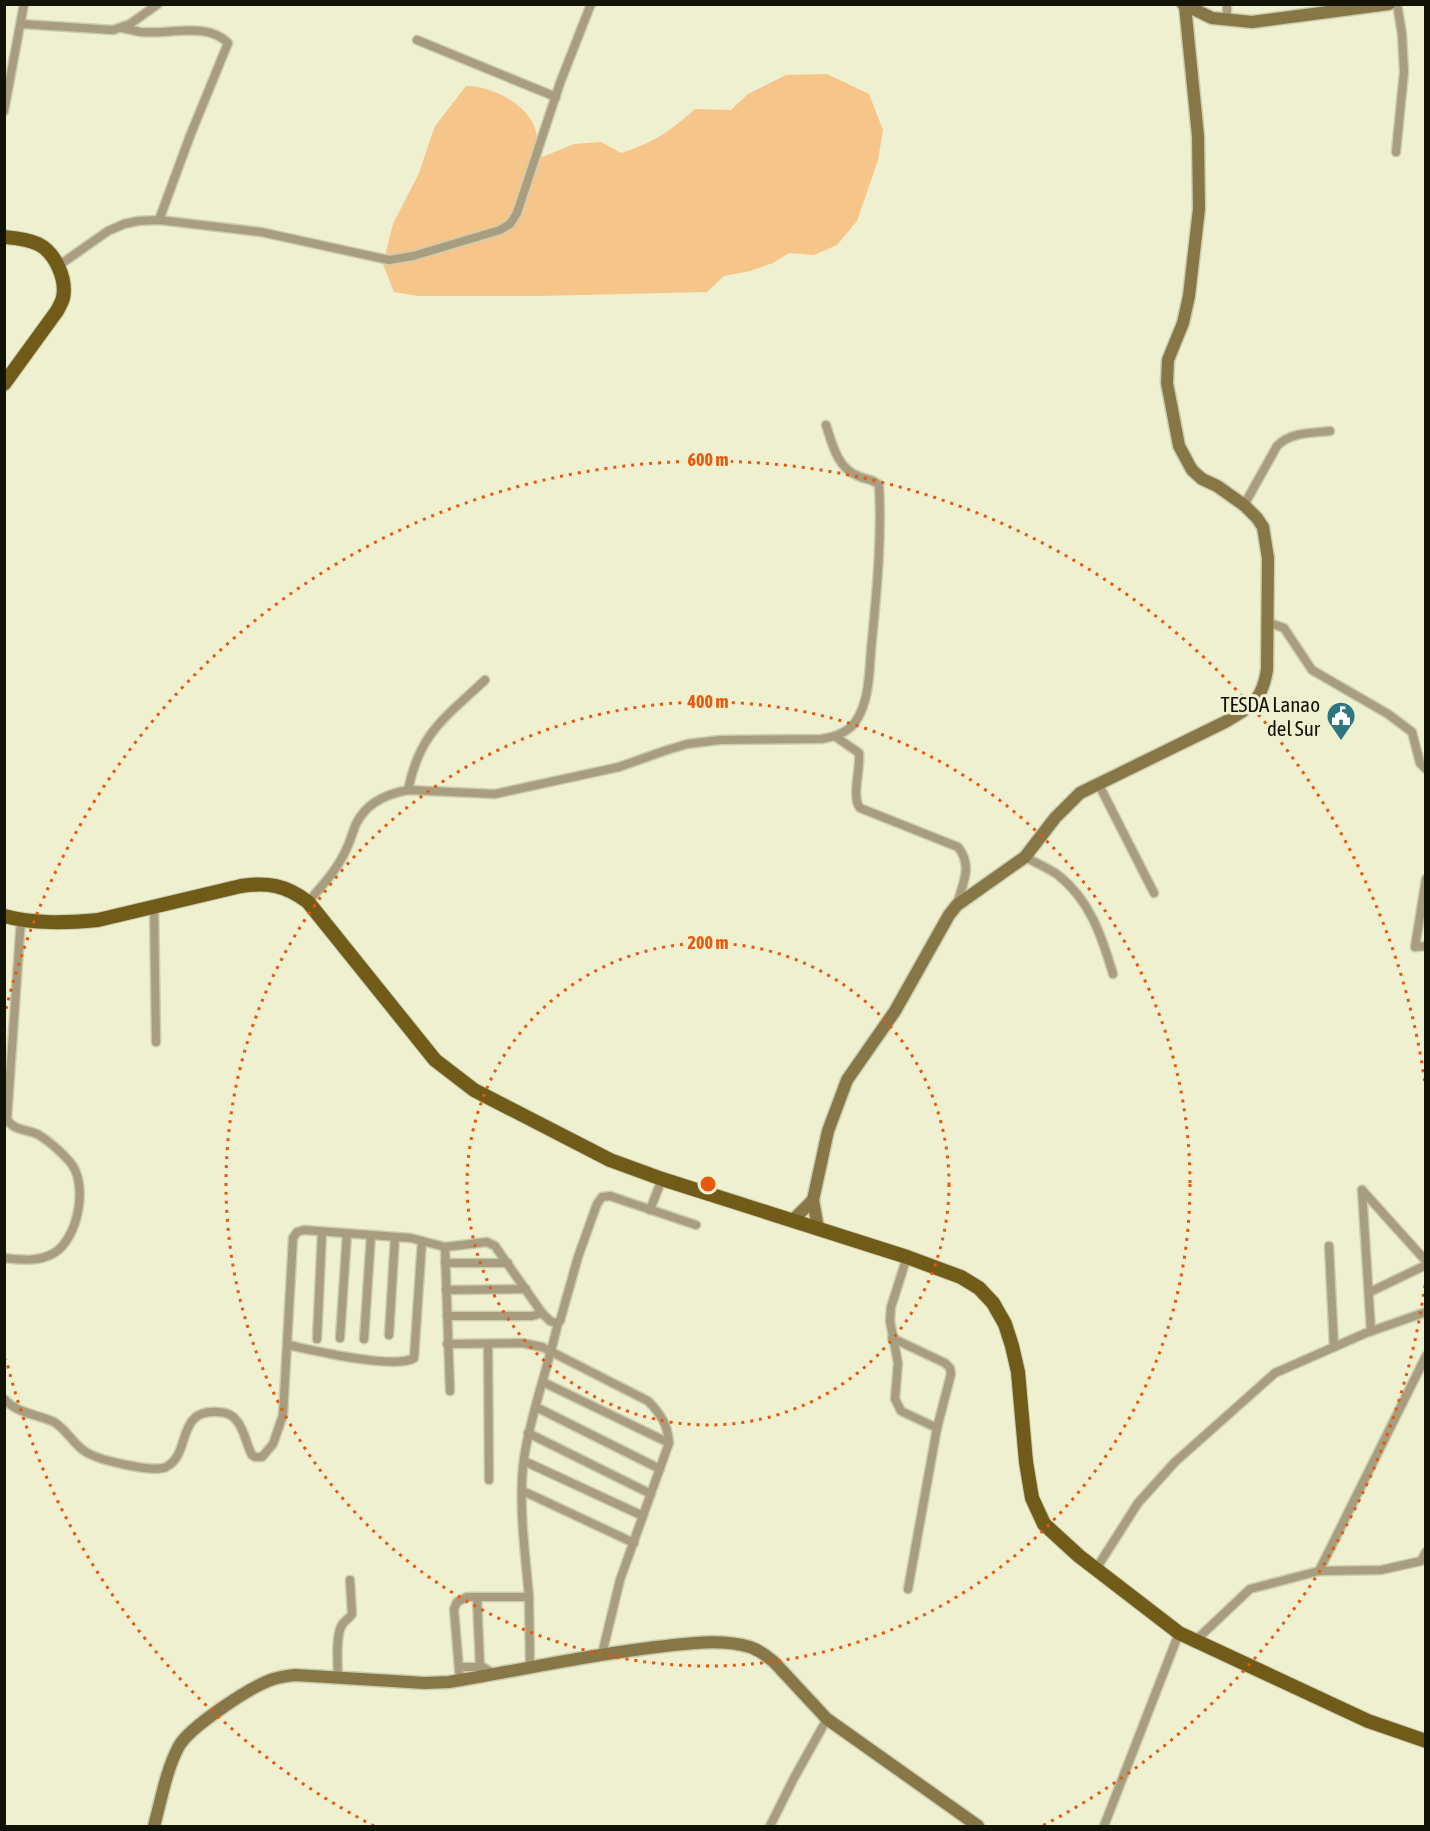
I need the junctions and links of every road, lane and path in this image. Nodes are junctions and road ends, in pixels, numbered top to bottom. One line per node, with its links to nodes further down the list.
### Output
1 (24, 4): 10 (street)
2 (158, 4): 11 (street)
3 (591, 4): 13 (street)
4 (1227, 4): 9 (street)
5 (1389, 4): 8 (street)
6 (1397, 4): 15 (street)
7 (1184, 5): 9 (street); 22 (street)
8 (1322, 9): 9 (street)
9 (1227, 20)
10 (22, 24): 11 (street); 14 (street)
11 (122, 28): 16 (street)
12 (417, 40): 13 (street)
13 (556, 97): 16 (street)
14 (4, 111)
15 (1396, 152)
16 (159, 220): 18 (street)
17 (4, 237): 18 (main road)
18 (58, 266): 19 (main road)
19 (4, 384)
20 (826, 425): 25 (street)
21 (1330, 431): 22 (street)
22 (1244, 504): 23 (street)
23 (1267, 622): 26 (street); 27 (street)
24 (485, 680): 28 (street)
25 (836, 736): 28 (street); 33 (street)
26 (1425, 769)
27 (1098, 783): 29 (street); 31 (street)
28 (408, 790): 32 (street)
29 (1025, 857): 33 (street); 38 (street)
30 (1425, 879): 37 (street)
31 (1154, 892)
32 (308, 902): 34 (main road); 40 (main road)
33 (957, 905): 41 (street)
34 (154, 906): 36 (main road); 39 (street)
35 (4, 916): 36 (main road)
36 (21, 919): 53 (street)
37 (1425, 946)
38 (1113, 974)
39 (156, 1042)
40 (662, 1179): 42 (street); 43 (main road)
41 (813, 1200): 43 (street); 45 (street)
42 (650, 1210): 44 (street); 64 (street)
43 (793, 1220): 45 (main road)
44 (696, 1225)
45 (818, 1227): 54 (main road)
46 (322, 1232): 47 (street); 69 (street); 73 (street)
47 (347, 1233): 48 (street); 67 (street)
48 (371, 1235): 49 (street); 70 (street)
49 (395, 1237): 50 (street); 66 (street)
50 (422, 1241): 52 (street); 73 (street)
51 (1329, 1246): 74 (street)
52 (445, 1247): 55 (street); 56 (street)
53 (4, 1257)
54 (907, 1257): 68 (street); 92 (main road)
55 (445, 1263): 56 (street); 59 (street)
56 (508, 1263): 58 (street)
57 (1425, 1263): 60 (street); 60 (street)
58 (526, 1289): 59 (street); 62 (street)
59 (446, 1290): 63 (street)
60 (1370, 1292): 65 (street)
61 (1425, 1312): 65 (street)
62 (542, 1313): 63 (street); 64 (street)
63 (447, 1316): 71 (street)
64 (558, 1323): 75 (street)
65 (1371, 1331): 74 (street)
66 (389, 1335)
67 (340, 1338)
68 (892, 1338): 81 (street); 81 (street)
69 (317, 1339)
70 (364, 1339)
71 (447, 1344): 72 (street); 78 (street)
72 (488, 1344): 75 (street); 86 (street)
73 (288, 1345): 79 (street)
74 (1334, 1347): 92 (street)
75 (551, 1352): 77 (street); 83 (street)
76 (1425, 1356): 93 (street)
77 (543, 1382): 80 (street); 83 (street)
78 (450, 1391)
79 (4, 1399)
80 (536, 1407): 82 (street); 85 (street)
81 (937, 1428): 95 (street)
82 (528, 1433): 84 (street); 88 (street)
83 (669, 1443): 85 (street)
84 (524, 1461): 87 (street); 89 (street)
85 (660, 1469): 88 (street)
86 (489, 1480)
87 (523, 1491): 90 (street); 97 (street)
88 (651, 1494): 89 (street)
89 (643, 1516): 90 (street)
90 (634, 1543): 100 (street)
91 (1425, 1552): 93 (street)
92 (1096, 1569): 98 (main road)
93 (1319, 1571): 99 (street)
94 (350, 1580): 105 (street)
95 (908, 1589)
96 (477, 1597): 97 (street); 101 (street); 102 (street)
97 (529, 1597): 103 (street)
98 (1179, 1633): 99 (main road); 112 (street)
99 (1195, 1641): 108 (main road)
100 (602, 1654): 103 (street); 107 (street)
101 (459, 1667): 102 (street); 106 (street)
102 (480, 1667): 104 (street)
103 (530, 1667): 104 (street)
104 (494, 1674): 106 (street)
105 (338, 1678): 106 (street); 109 (street)
106 (460, 1681)
107 (827, 1719): 110 (street); 111 (street)
108 (1425, 1741)
109 (154, 1827)
110 (770, 1827)
111 (978, 1827)
112 (1104, 1827)

